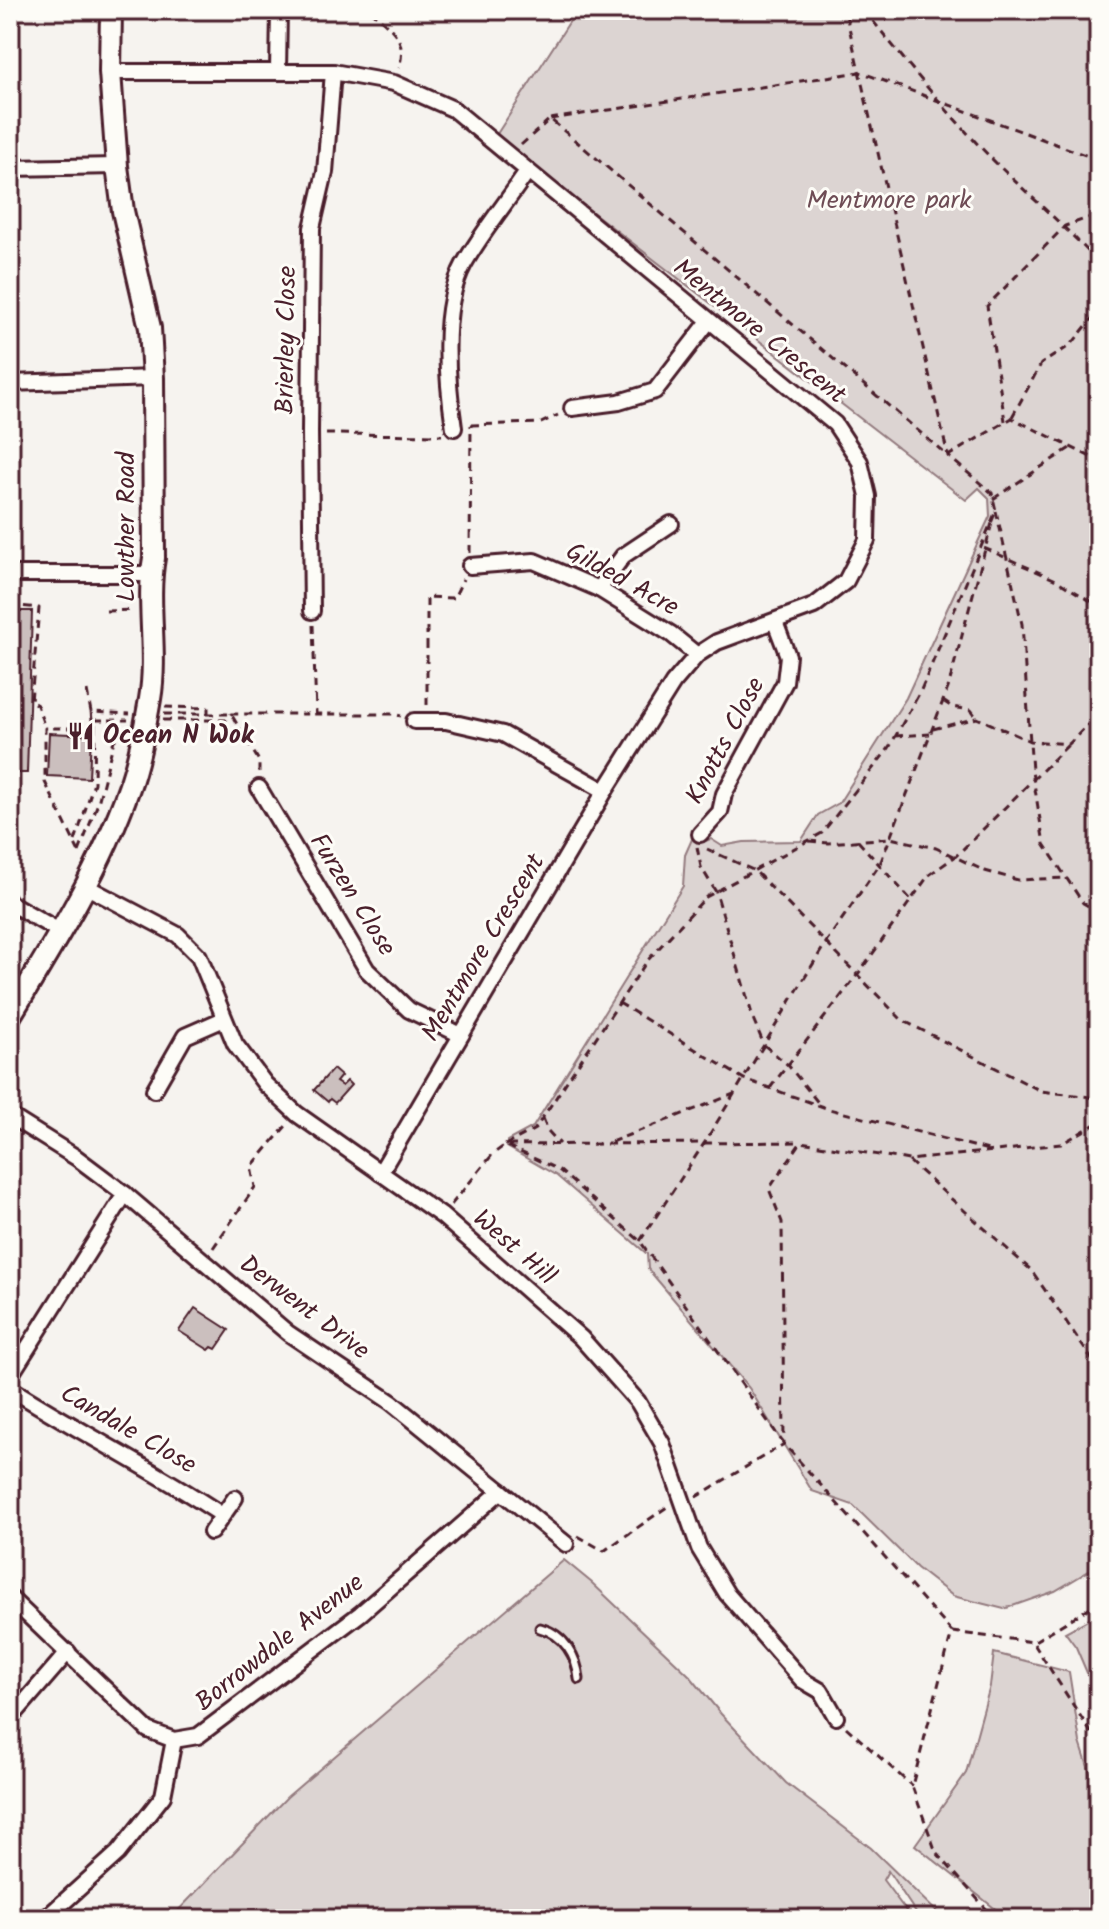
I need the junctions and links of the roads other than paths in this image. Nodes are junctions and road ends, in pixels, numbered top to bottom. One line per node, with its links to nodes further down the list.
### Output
1 (111, 10): 3 (street, Lowther Road)
2 (279, 10): 4 (street)
3 (110, 72): 4 (street, Mentmore Crescent); 6 (street, Lowther Road)
4 (278, 72): 5 (street, Mentmore Crescent)
5 (333, 72): 8 (street, Mentmore Crescent); 19 (street, Brierley Close)
6 (117, 166): 7 (street); 10 (street, Lowther Road)
7 (10, 168)
8 (527, 172): 9 (street, Mentmore Crescent); 13 (street)
9 (709, 321): 12 (street); 20 (street, Mentmore Crescent)
10 (153, 378): 11 (street); 17 (street, Lowther Road)
11 (10, 383)
12 (572, 408)
13 (454, 428)
14 (671, 524): 18 (street)
15 (470, 566): 18 (street, Gilded Acre)
16 (10, 574): 17 (street)
17 (151, 574): 26 (street, Lowther Road)
18 (599, 589): 21 (street, Gilded Acre)
19 (312, 611)
20 (775, 622): 21 (street, Mentmore Crescent); 25 (street, Knotts Close)
21 (697, 655): 24 (street, Mentmore Crescent)
22 (414, 721): 24 (street)
23 (259, 788): 31 (street, Furzen Close)
24 (605, 791): 31 (street, Mentmore Crescent)
25 (700, 834)
26 (87, 887): 28 (street, Lowther Road); 30 (street, West Hill)
27 (10, 903): 28 (street)
28 (61, 932): 29 (street, Lowther Road)
29 (10, 1016)
30 (224, 1019): 32 (street); 34 (street, West Hill)
31 (461, 1035): 34 (street, Mentmore Crescent)
32 (154, 1090)
33 (10, 1116): 35 (street, Derwent Drive)
34 (380, 1173): 47 (street, West Hill)
35 (125, 1194): 36 (street); 38 (street, Derwent Drive)
36 (10, 1376)
37 (10, 1388): 40 (street, Candale Close)
38 (501, 1491): 42 (street, Derwent Drive); 49 (street, Borrowdale Avenue)
39 (235, 1498): 40 (street)
40 (222, 1515): 41 (street)
41 (211, 1532)
42 (566, 1544)
43 (10, 1598): 45 (street)
44 (540, 1628): 46 (lane)
45 (68, 1652): 48 (street); 49 (street)
46 (579, 1679)
47 (836, 1717)
48 (10, 1719)
49 (174, 1740): 50 (street)
50 (45, 1919)

